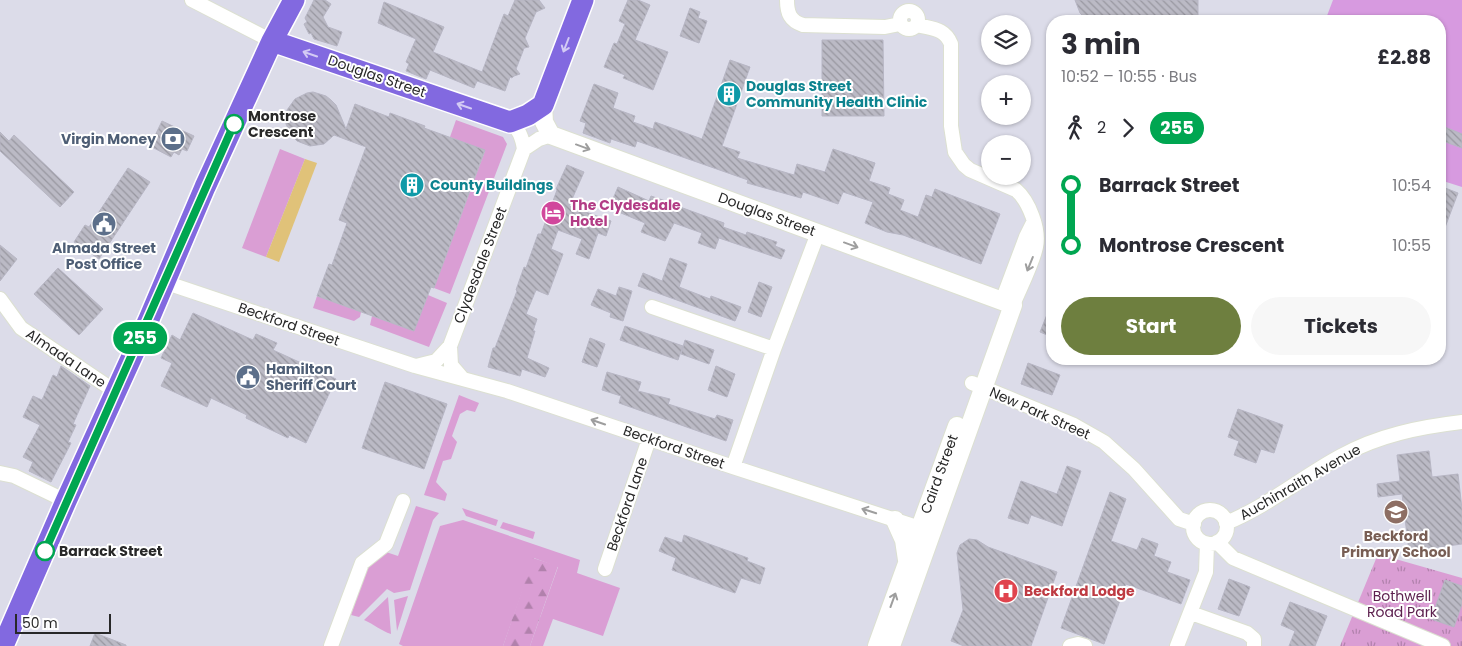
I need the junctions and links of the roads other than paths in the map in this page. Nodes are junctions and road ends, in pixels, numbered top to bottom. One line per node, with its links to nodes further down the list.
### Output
1 (192, 0): 5 (street)
2 (294, 0): 5 (main road)
3 (583, 0): 6 (main road, one-way to 6)
4 (787, 0): 13 (street)
5 (272, 41): 7 (main road, Douglas Street, one-way to 5); 11 (main road)
6 (542, 105): 7 (main road); 8 (street)
7 (510, 122): 9 (street)
8 (551, 135): 9 (street); 10 (street, Douglas Street, one-way to 10)
9 (524, 149): 15 (street, Clydesdale Street)
10 (818, 233): 13 (street, Douglas Street, one-way to 13); 16 (street)
11 (164, 282): 17 (street, Beckford Street); 20 (main road)
12 (0, 299): 20 (street, Almada Lane)
13 (1007, 303): 19 (street, Caird Street)
14 (652, 306): 16 (street)
15 (450, 346): 17 (street); 18 (street)
16 (774, 349): 23 (street)
17 (415, 366): 18 (street, Beckford Street)
18 (463, 379): 22 (street, Beckford Street, one-way to 18)
19 (978, 385): 29 (street, New Park Street); 30 (street, Caird Street)
20 (116, 392): 25 (main road)
21 (1462, 422): 28 (street, Auchinraith Avenue)
22 (649, 439): 23 (street, Beckford Street); 33 (street, Beckford Lane)
23 (733, 467): 27 (street, Beckford Street, one-way to 23)
24 (0, 473): 25 (street)
25 (66, 501): 35 (main road)
26 (403, 501): 36 (street)
27 (895, 520): 30 (street, Beckford Street); 32 (street)
28 (1226, 523): 29 (street); 31 (street)
29 (1194, 524): 31 (street)
30 (926, 530): 32 (street, Caird Street); 38 (street, Caird Street)
31 (1212, 543): 34 (street); 43 (street)
32 (907, 563): 37 (street, Caird Street, one-way to 32)
33 (605, 569)
34 (1191, 613): 41 (street); 42 (street)
35 (3, 646)
36 (331, 646)
37 (877, 646)
38 (891, 646)
39 (1070, 646): 40 (street)
40 (1084, 646)
41 (1177, 646)
42 (1254, 646)
43 (1444, 646)

